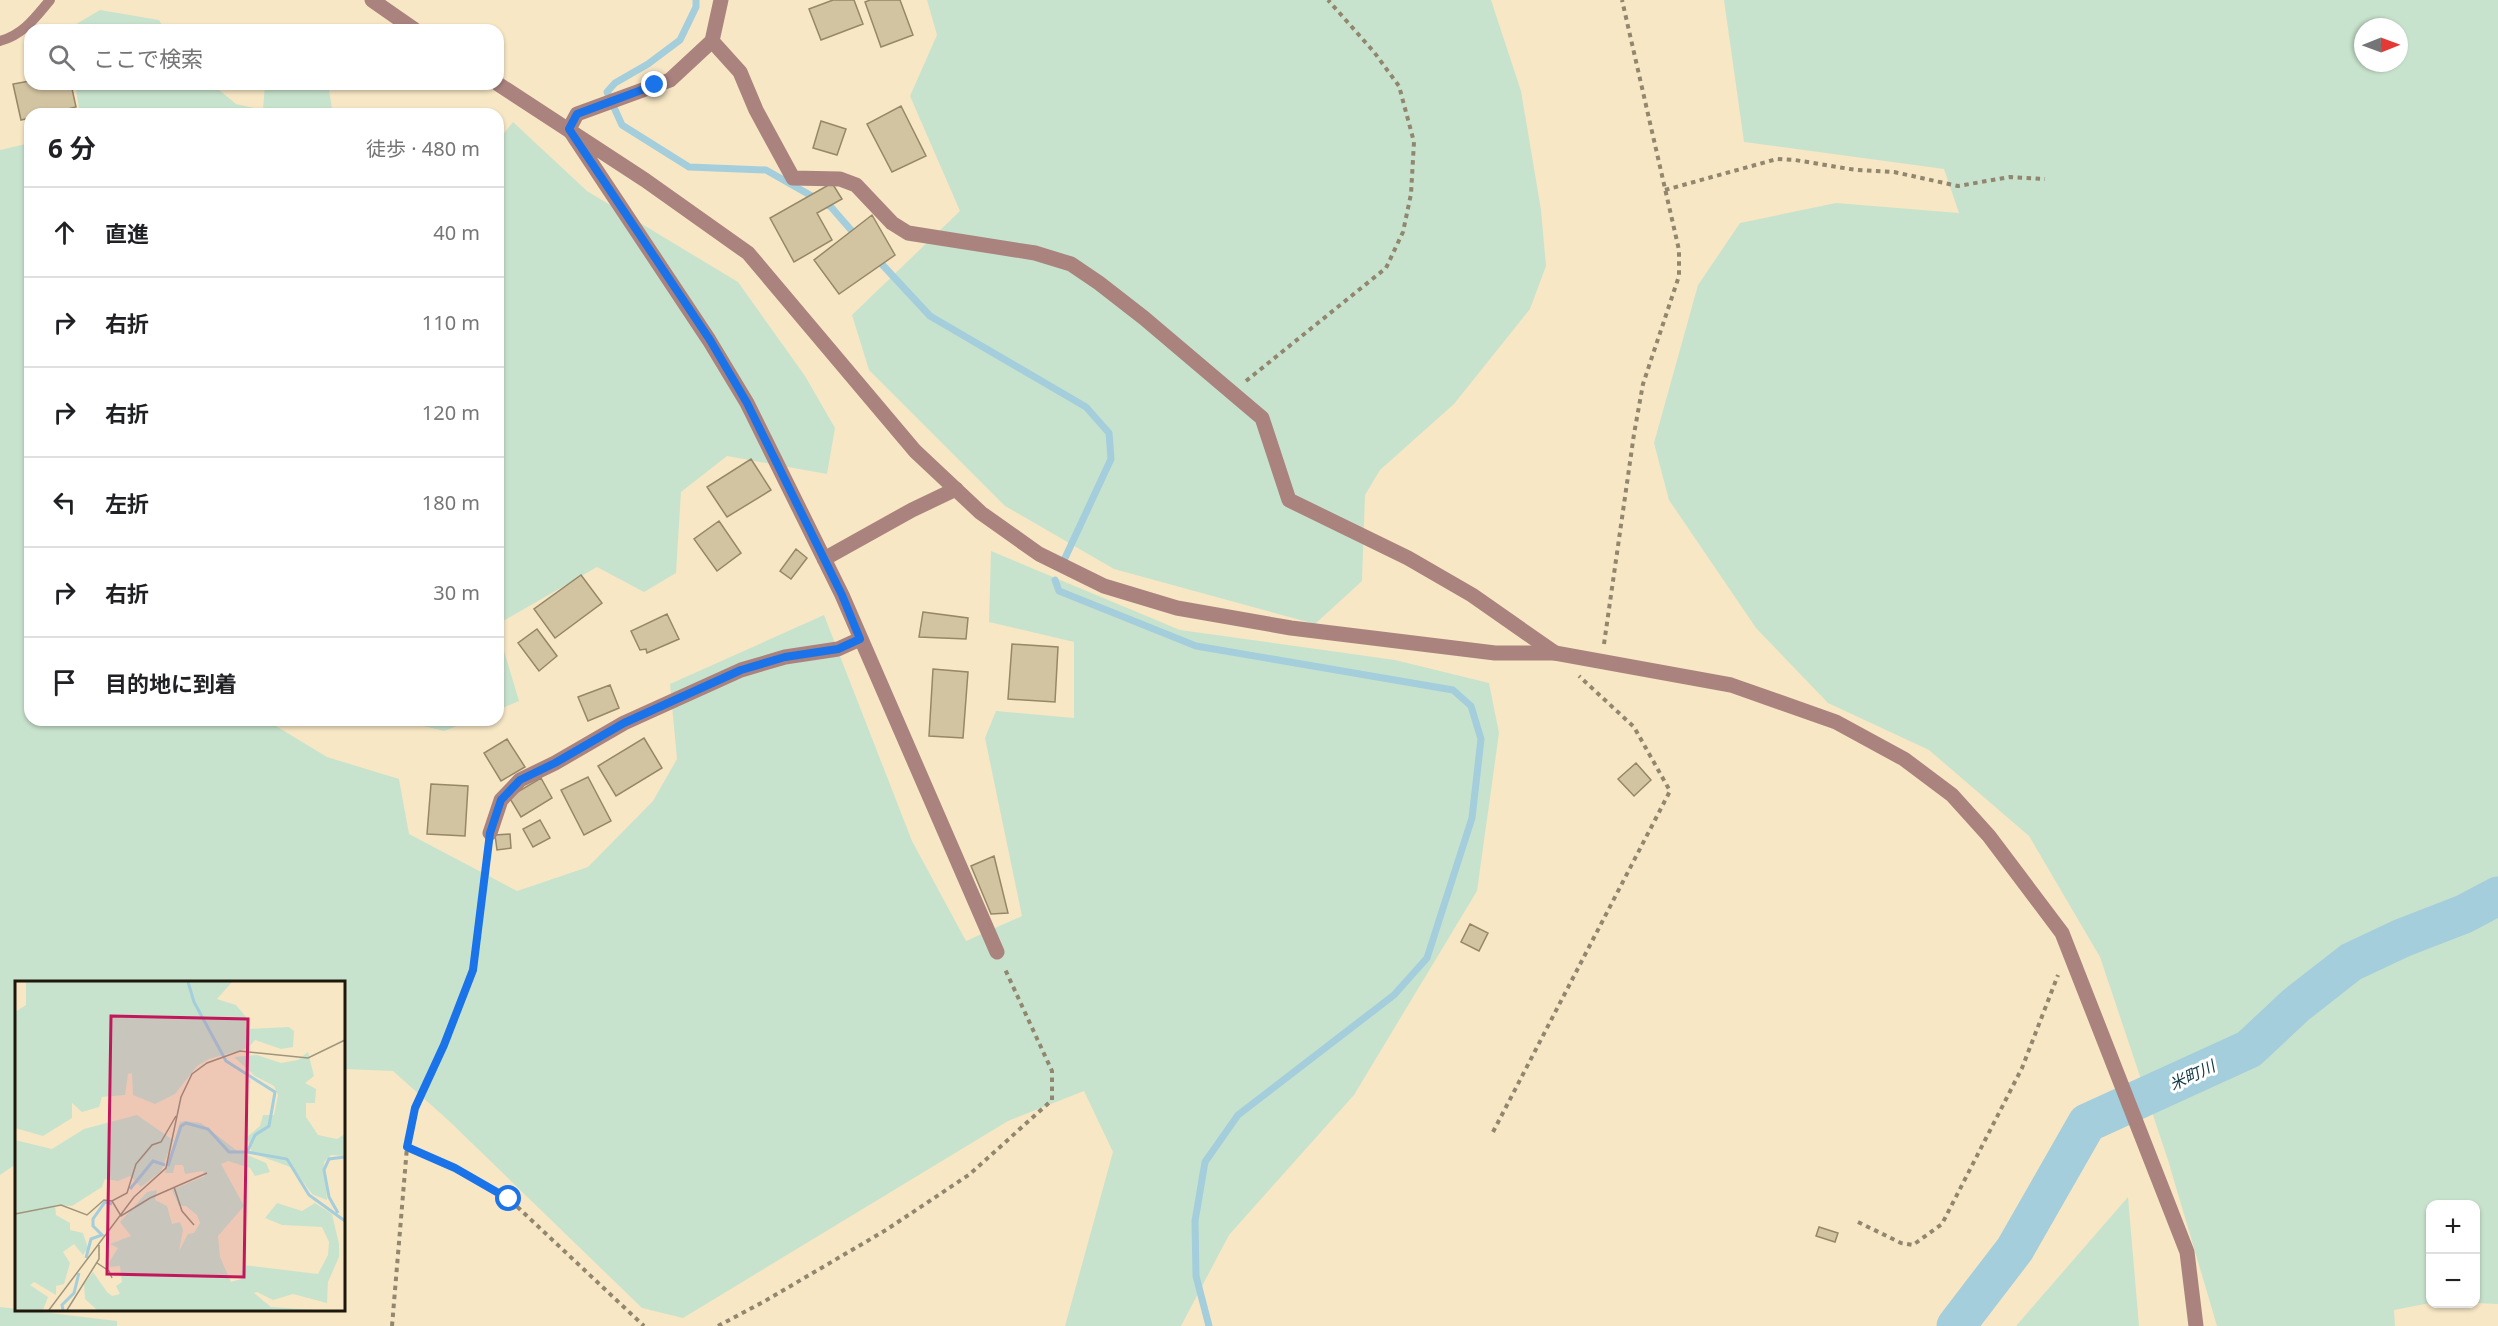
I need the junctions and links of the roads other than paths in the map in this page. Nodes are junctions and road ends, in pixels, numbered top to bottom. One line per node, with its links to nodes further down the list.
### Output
1 (50, 0): 4 (lane)
2 (372, 0): 5 (street)
3 (721, 0): 8 (street)
4 (30, 24)
5 (406, 24)
6 (24, 29): 7 (lane)
7 (0, 42)
8 (712, 42): 10 (street); 14 (street)
9 (504, 88): 10 (street)
10 (569, 129): 11 (street); 12 (street)
11 (956, 489): 12 (street); 14 (street)
12 (824, 559): 13 (street)
13 (860, 639): 15 (street); 16 (street)
14 (1555, 653): 17 (street)
15 (490, 833)
16 (997, 951)
17 (2196, 1326)

